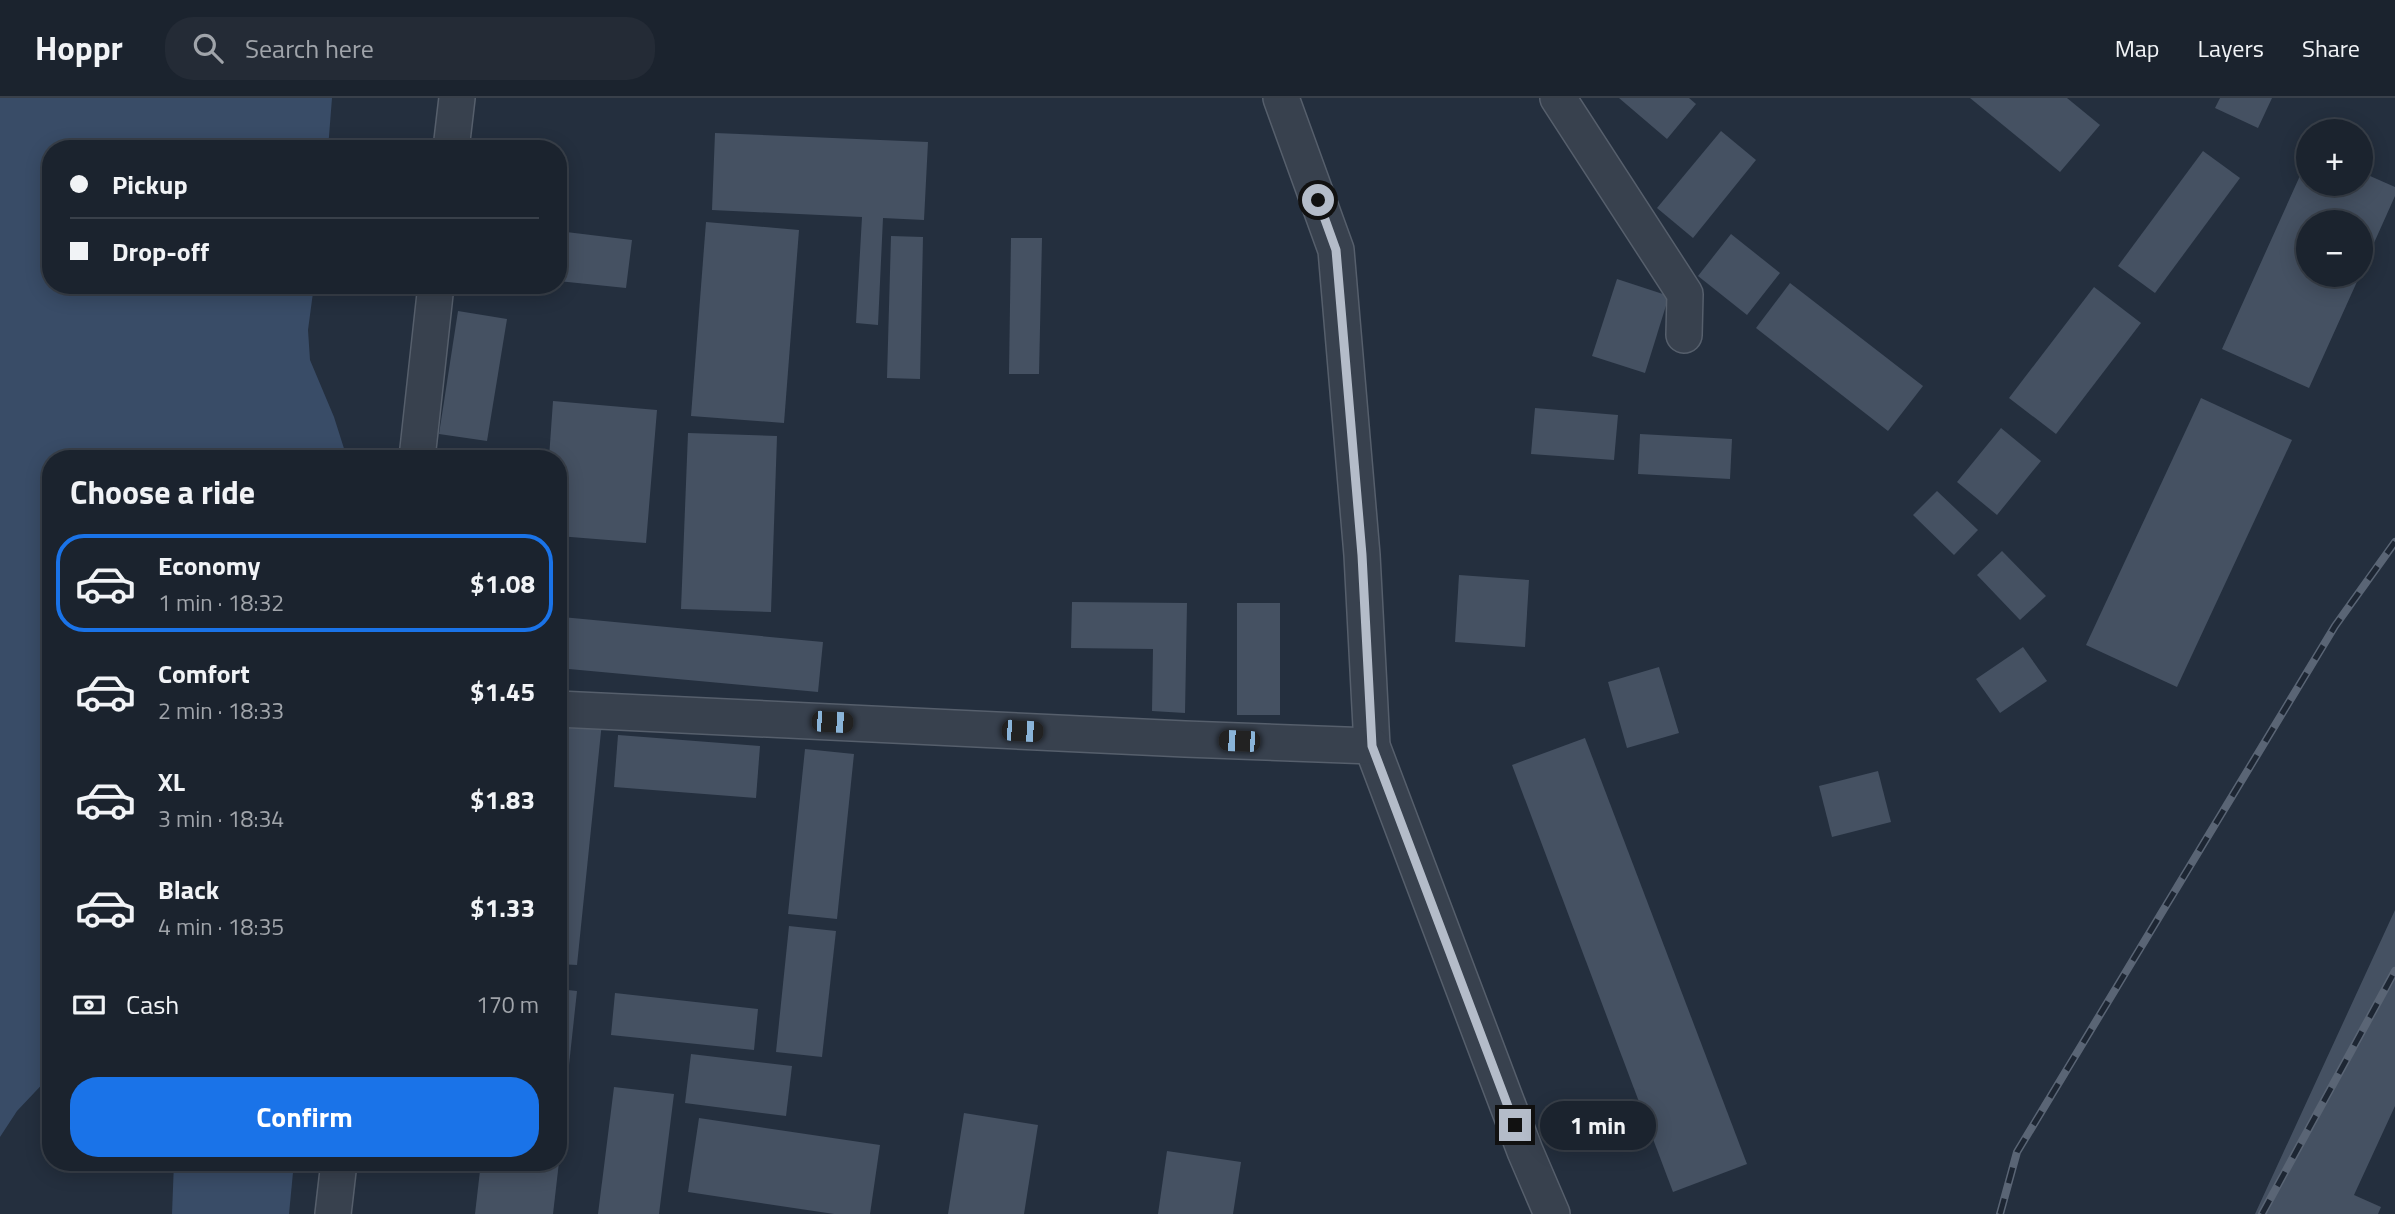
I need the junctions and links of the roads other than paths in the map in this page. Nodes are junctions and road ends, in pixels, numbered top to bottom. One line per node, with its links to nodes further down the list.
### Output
1 (457, 98): 4 (street)
2 (1281, 98): 9 (street)
3 (1558, 98): 6 (street)
4 (452, 140)
5 (435, 294): 7 (street)
6 (1684, 335)
7 (418, 450)
8 (567, 709): 9 (street)
9 (1372, 746): 12 (street)
10 (338, 1171): 11 (street)
11 (333, 1214)
12 (1552, 1214)

